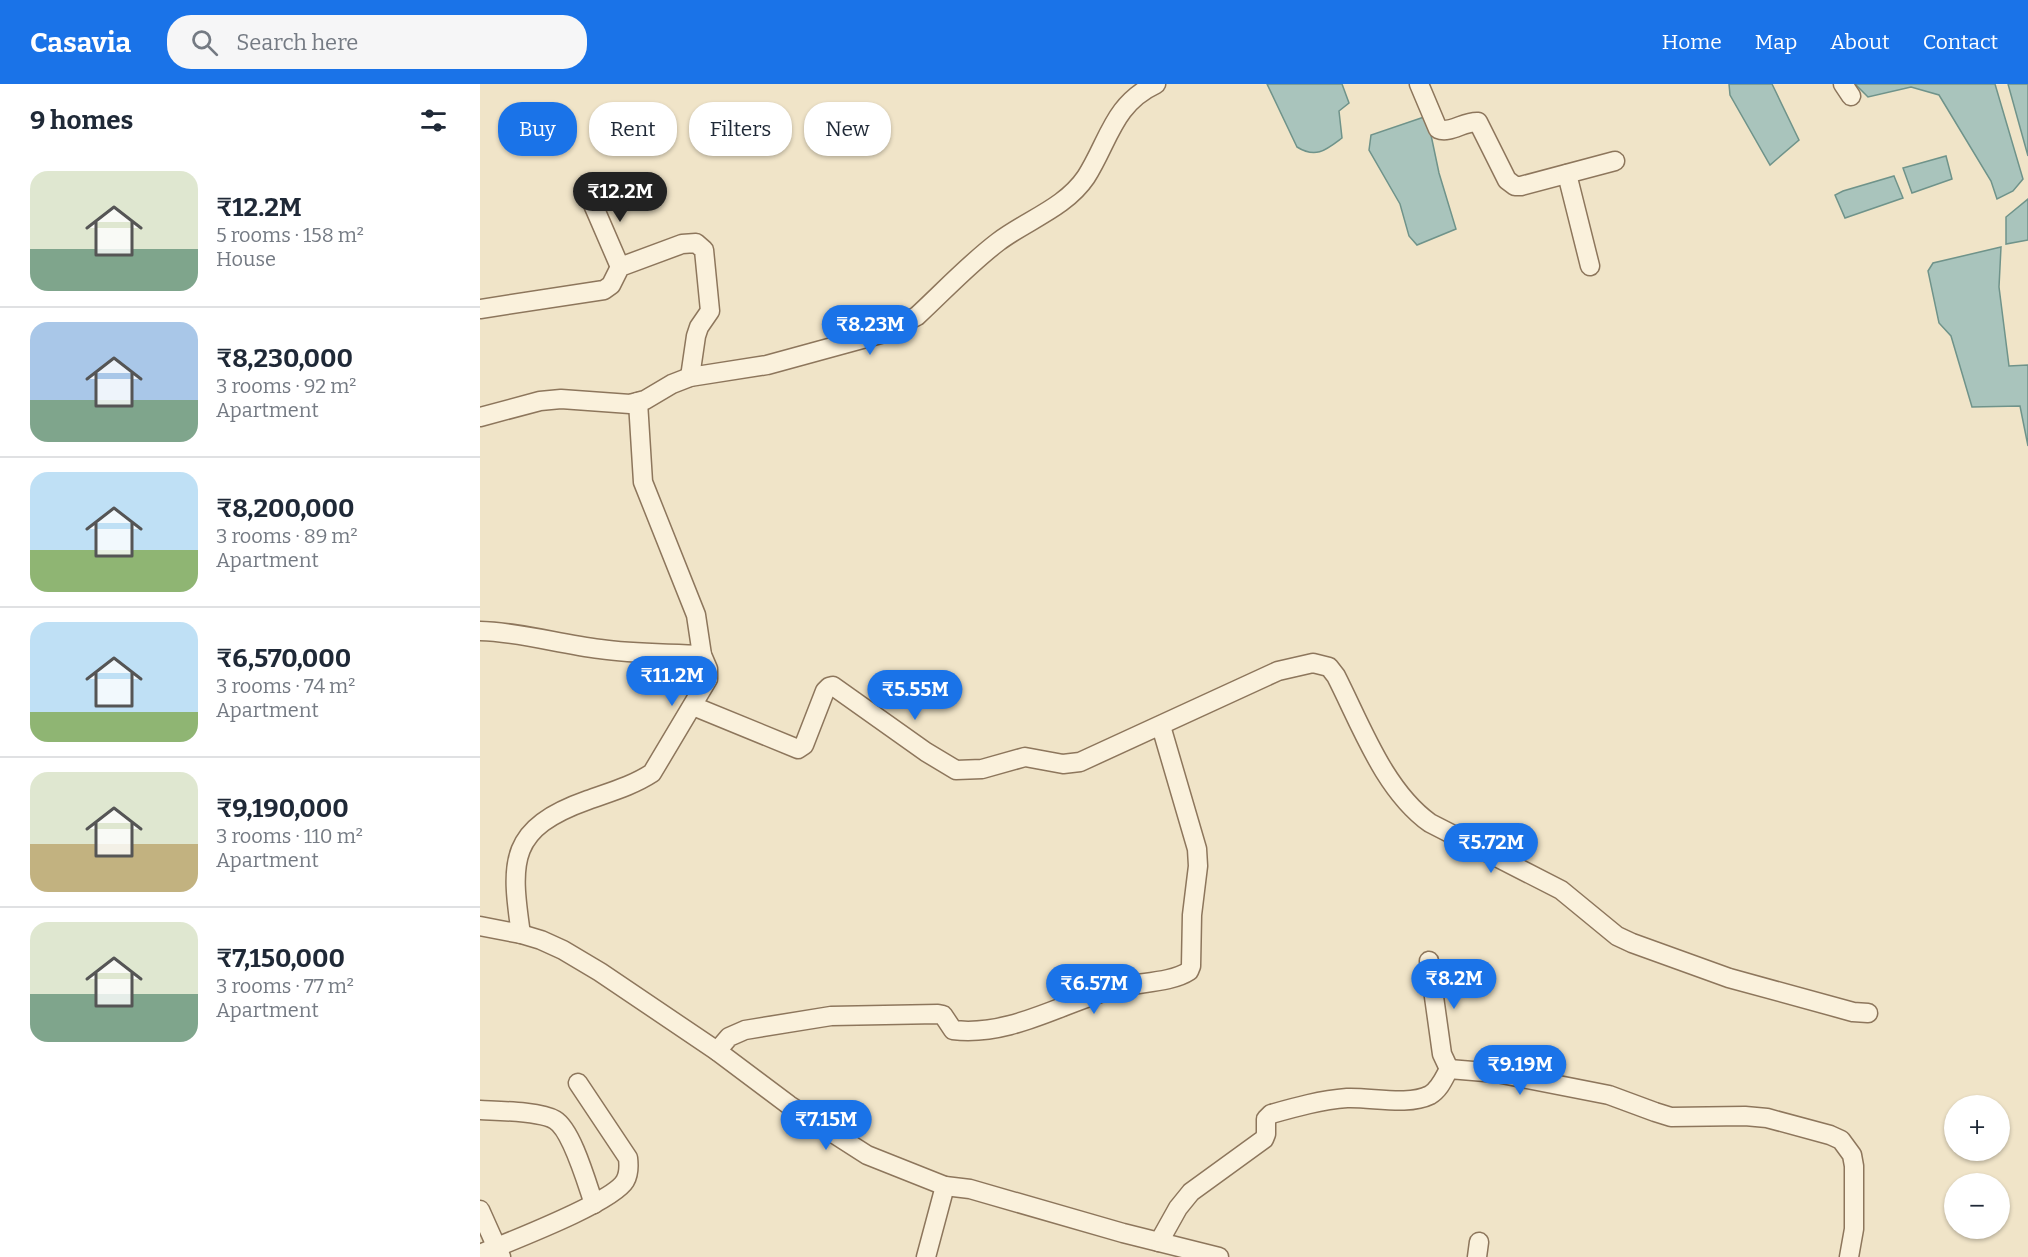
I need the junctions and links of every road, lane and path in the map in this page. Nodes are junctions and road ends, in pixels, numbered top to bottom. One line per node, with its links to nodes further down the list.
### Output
1 (1156, 84): 9 (street)
2 (1419, 84): 4 (street)
3 (1615, 161): 4 (street)
4 (1567, 174): 6 (street)
5 (588, 193): 7 (street)
6 (1590, 266)
7 (620, 267): 8 (street); 9 (street)
8 (480, 309)
9 (690, 377): 10 (street)
10 (638, 402): 11 (street); 13 (street)
11 (480, 417)
12 (480, 631): 13 (street)
13 (702, 655): 14 (street)
14 (693, 706): 15 (street); 17 (street)
15 (1161, 726): 19 (street); 20 (street)
16 (480, 926): 17 (street)
17 (521, 934): 20 (street)
18 (1429, 961): 21 (street)
19 (1868, 1013)
20 (717, 1051): 24 (street)
21 (1449, 1069): 27 (street); 31 (street)
22 (579, 1083): 25 (street)
23 (480, 1110): 25 (street)
24 (945, 1186): 27 (street); 29 (street)
25 (594, 1204): 28 (street)
26 (480, 1210): 28 (street)
27 (1159, 1242): 30 (street)
28 (493, 1253)
29 (926, 1257)
30 (1219, 1257)
31 (1849, 1257)

